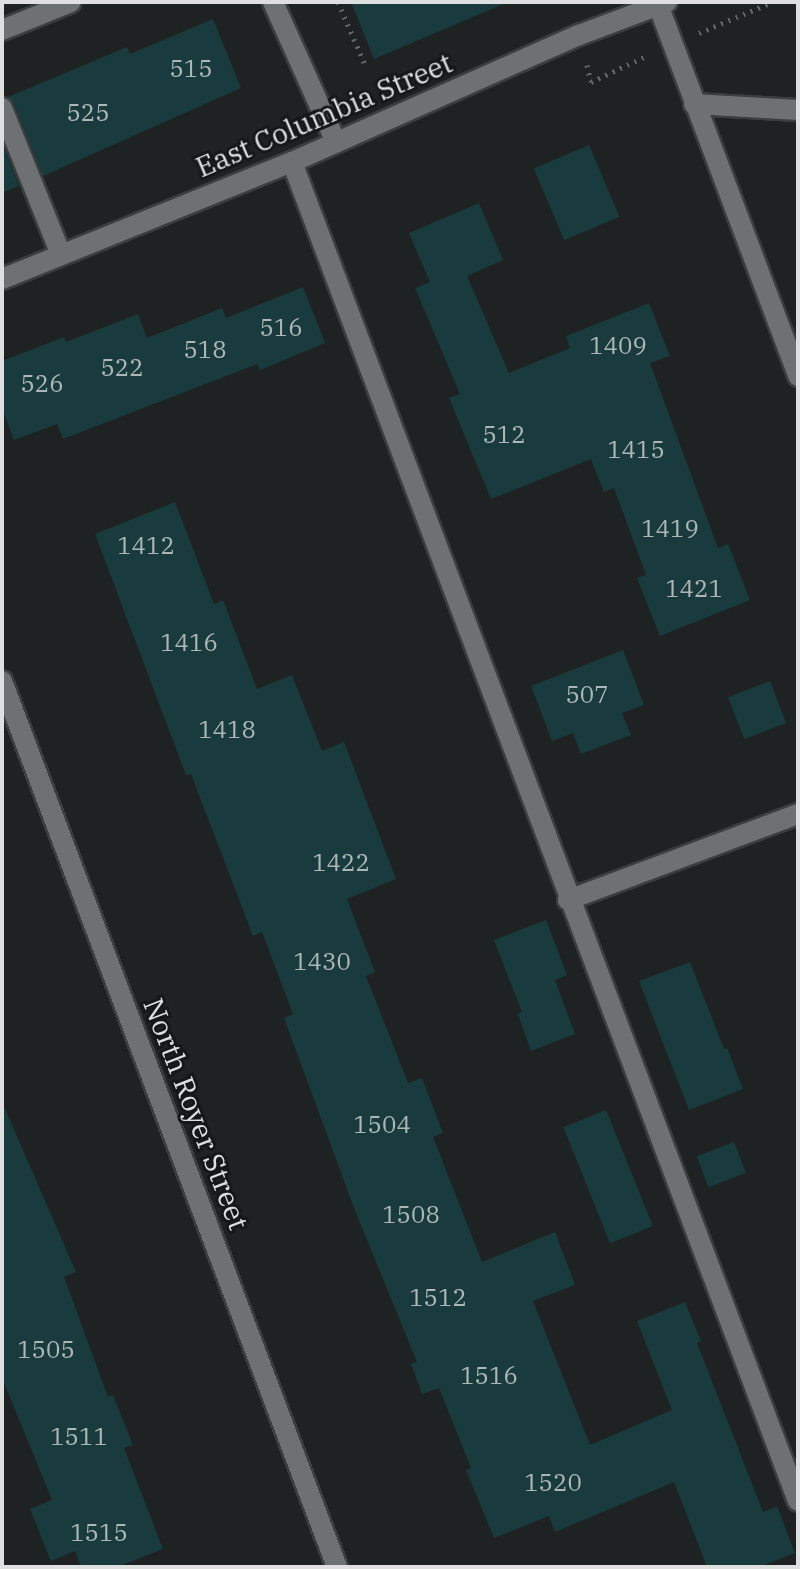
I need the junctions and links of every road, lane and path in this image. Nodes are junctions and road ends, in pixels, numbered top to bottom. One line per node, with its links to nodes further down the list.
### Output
1 (71, 2): 7 (street)
2 (273, 2): 12 (street)
3 (338, 2): 8 (path)
4 (772, 2): 6 (path)
5 (660, 3): 9 (street); 12 (street, East Columbia Street)
6 (748, 12)
7 (2, 30)
8 (366, 67)
9 (694, 104): 11 (street); 16 (street)
10 (2, 108): 14 (street)
11 (798, 110)
12 (336, 142): 13 (street, East Columbia Street)
13 (292, 162): 14 (street, East Columbia Street); 19 (street)
14 (61, 255): 15 (street, East Columbia Street)
15 (2, 279)
16 (798, 376)
17 (2, 681): 21 (street, North Royer Street)
18 (798, 814): 19 (street)
19 (568, 900): 20 (street)
20 (798, 1501)
21 (337, 1567)

